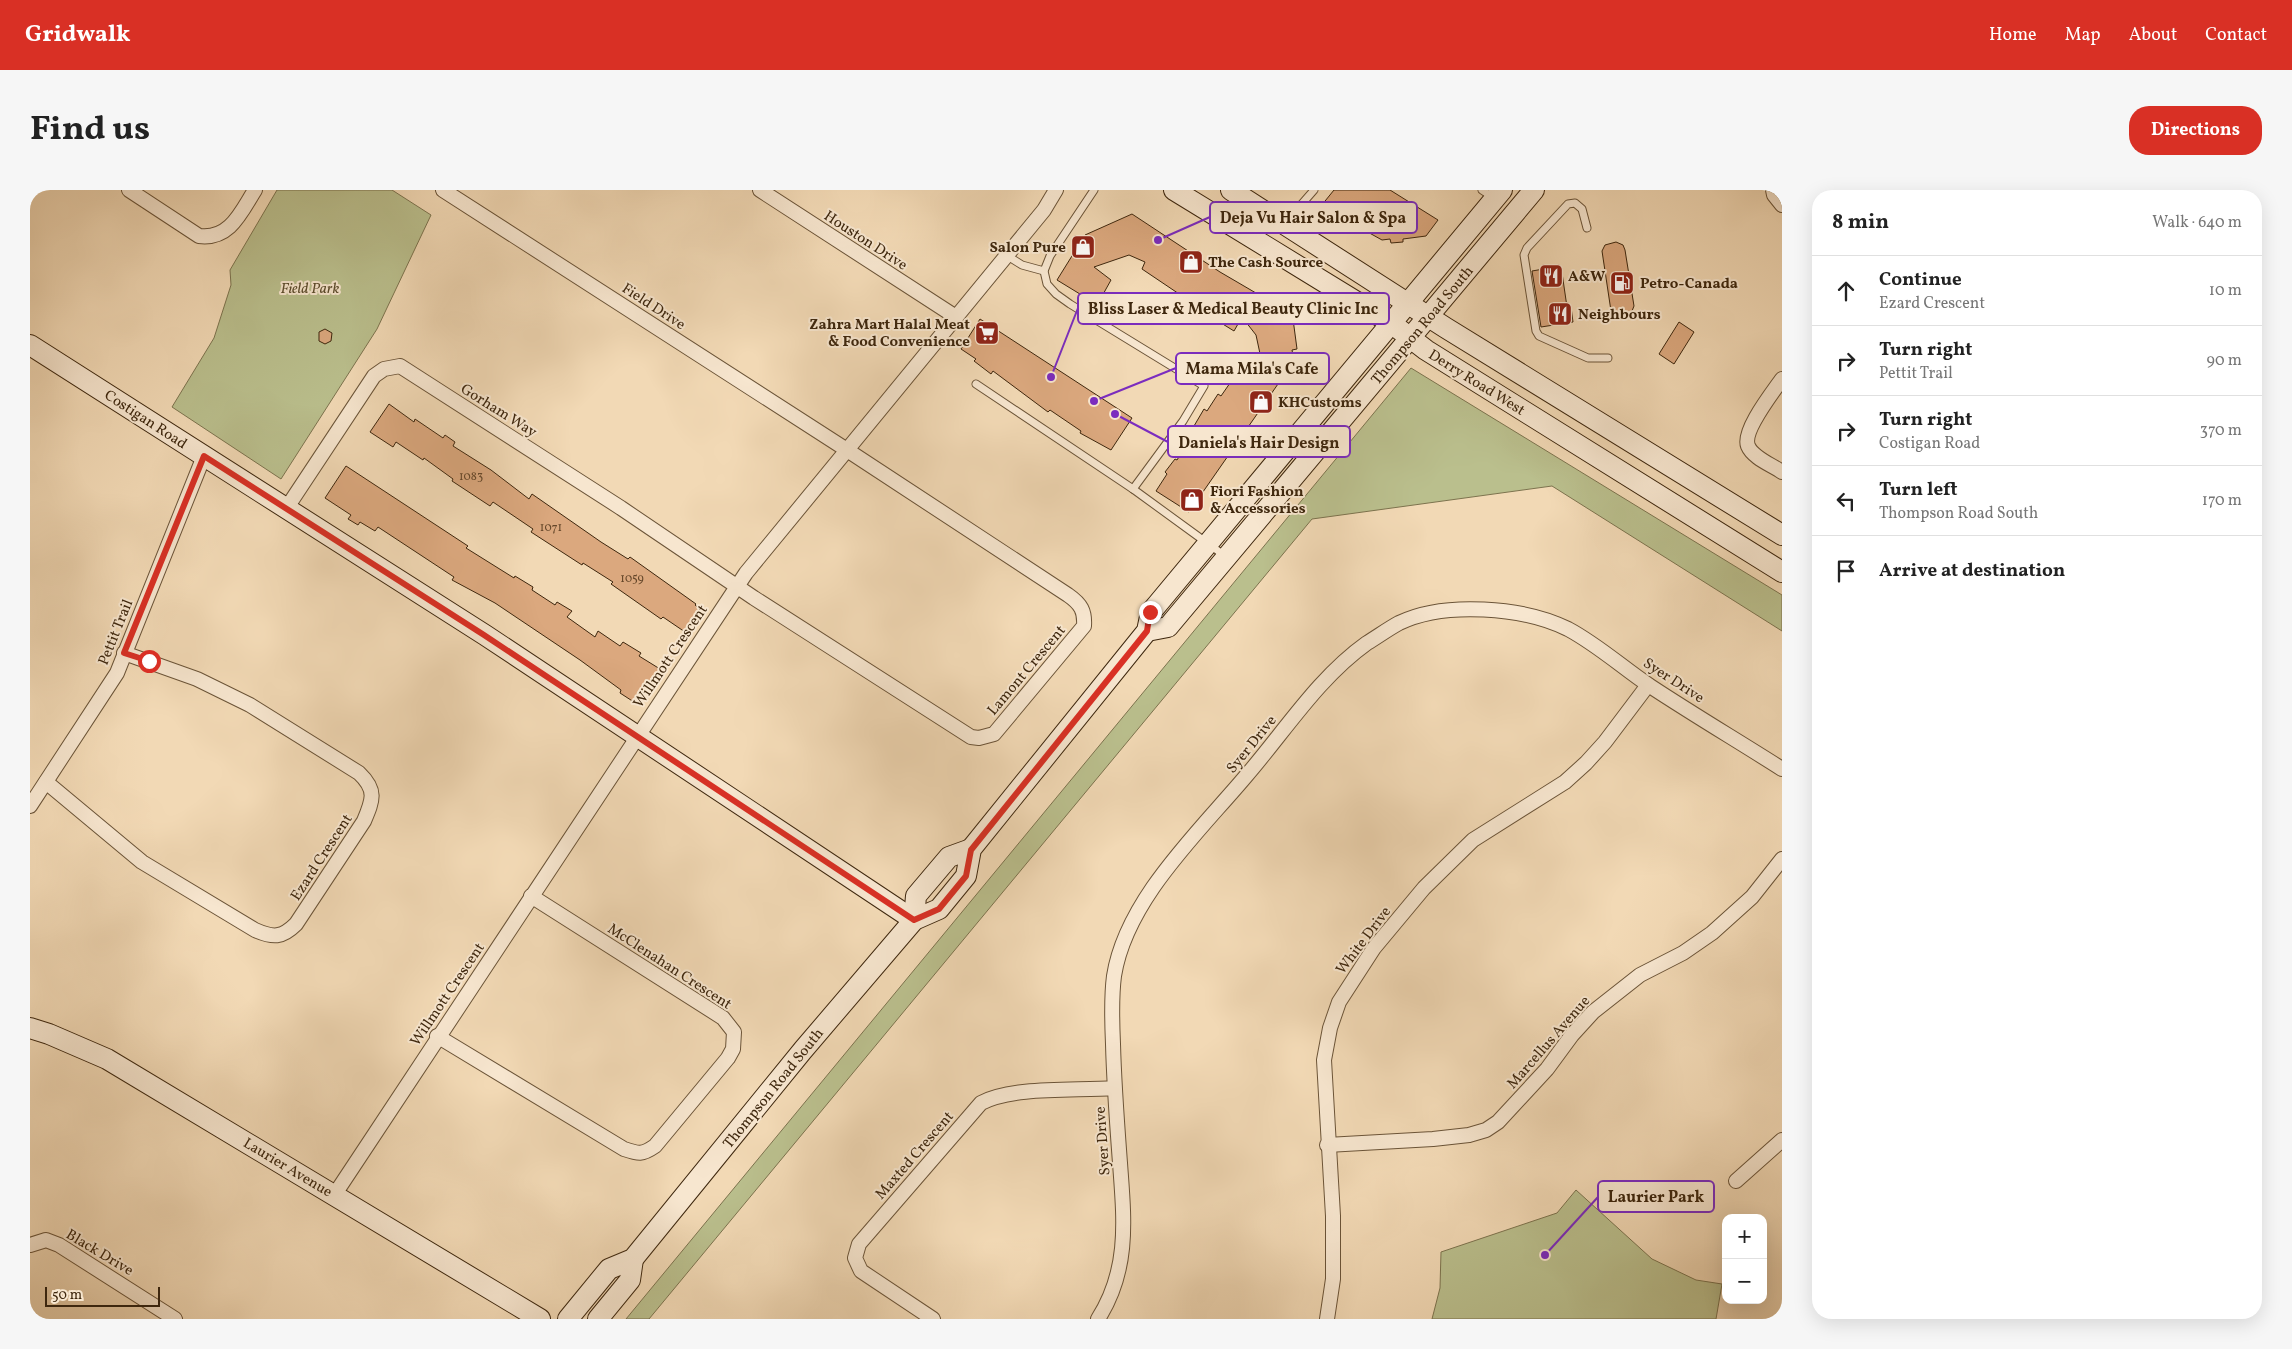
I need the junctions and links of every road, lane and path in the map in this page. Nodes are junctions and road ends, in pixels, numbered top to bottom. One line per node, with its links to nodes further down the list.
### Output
1 (129, 190): 2 (street)
2 (255, 190)
3 (442, 190): 27 (street, Field Drive)
4 (760, 190): 19 (street, Houston Drive)
5 (1056, 190): 16 (street, Willmott Crescent)
6 (1094, 190): 17 (lane)
7 (1174, 190): 21 (main road, Derry Road West)
8 (1231, 190): 14 (main road, Derry Road West)
9 (1314, 190): 14 (lane)
10 (1534, 190): 20 (main road, Thompson Road South)
11 (1773, 190): 13 (street)
12 (1493, 193): 18 (main road, Thompson Road South)
13 (1782, 205)
14 (1284, 224): 18 (main road, Derry Road West)
15 (1587, 228): 24 (lane)
16 (1006, 255): 17 (lane); 19 (street, Willmott Crescent)
17 (1044, 271): 30 (lane)
18 (1407, 302): 20 (main road, Derry Road West); 21 (main road, Thompson Road South)
19 (956, 316): 27 (street, Willmott Crescent)
20 (1430, 317): 22 (main road, Thompson Road South); 32 (main road, Derry Road West)
21 (1391, 324): 22 (main road, Derry Road West); 33 (main road, Thompson Road South)
22 (1410, 338): 34 (main road, Thompson Road South); 35 (main road, Derry Road West)
23 (30, 345): 28 (main road, Costigan Road)
24 (1608, 358)
25 (1782, 379): 29 (street)
26 (976, 384): 30 (lane)
27 (848, 450): 36 (street, Willmott Crescent); 36 (street, Lamont Crescent)
28 (204, 456): 31 (main road, Costigan Road); 38 (street, Pettit Trail)
29 (1782, 472)
30 (1134, 489): 33 (lane)
31 (286, 509): 36 (street, Gorham Way); 40 (main road, Costigan Road)
32 (1782, 535)
33 (1208, 544): 34 (lane); 37 (main road, Thompson Road South)
34 (1226, 557): 37 (main road, Thompson Road South)
35 (1782, 572)
36 (736, 586): 40 (street, Willmott Crescent)
37 (1147, 631): 46 (main road, Thompson Road South)
38 (124, 653): 42 (street, Pettit Trail); 42 (street, Ezard Crescent)
39 (1648, 685): 41 (street, Syer Drive); 49 (street, Syer Drive); 51 (street, White Drive)
40 (636, 737): 45 (street, Willmott Crescent); 46 (main road, Costigan Road)
41 (1782, 769)
42 (46, 782): 43 (street, Pettit Trail)
43 (30, 806)
44 (1782, 859): 51 (street, Marcellus Avenue)
45 (531, 896): 48 (street, Willmott Crescent); 48 (street, McClenahan Crescent)
46 (914, 920): 55 (main road, Thompson Road South)
47 (30, 1028): 53 (main road, Laurier Avenue)
48 (438, 1036): 53 (street, Willmott Crescent)
49 (1114, 1088): 60 (street, Maxted Crescent); 61 (street, Syer Drive)
50 (1782, 1140): 52 (street)
51 (1327, 1145): 62 (street, White Drive)
52 (1736, 1181)
53 (334, 1194): 57 (main road, Laurier Avenue)
54 (30, 1245): 56 (street, Black Drive)
55 (633, 1259): 58 (main road, Thompson Road South); 59 (main road, Thompson Road South)
56 (175, 1319)
57 (540, 1319)
58 (568, 1319)
59 (598, 1319)
60 (932, 1319)
61 (1098, 1319)
62 (1327, 1319)

